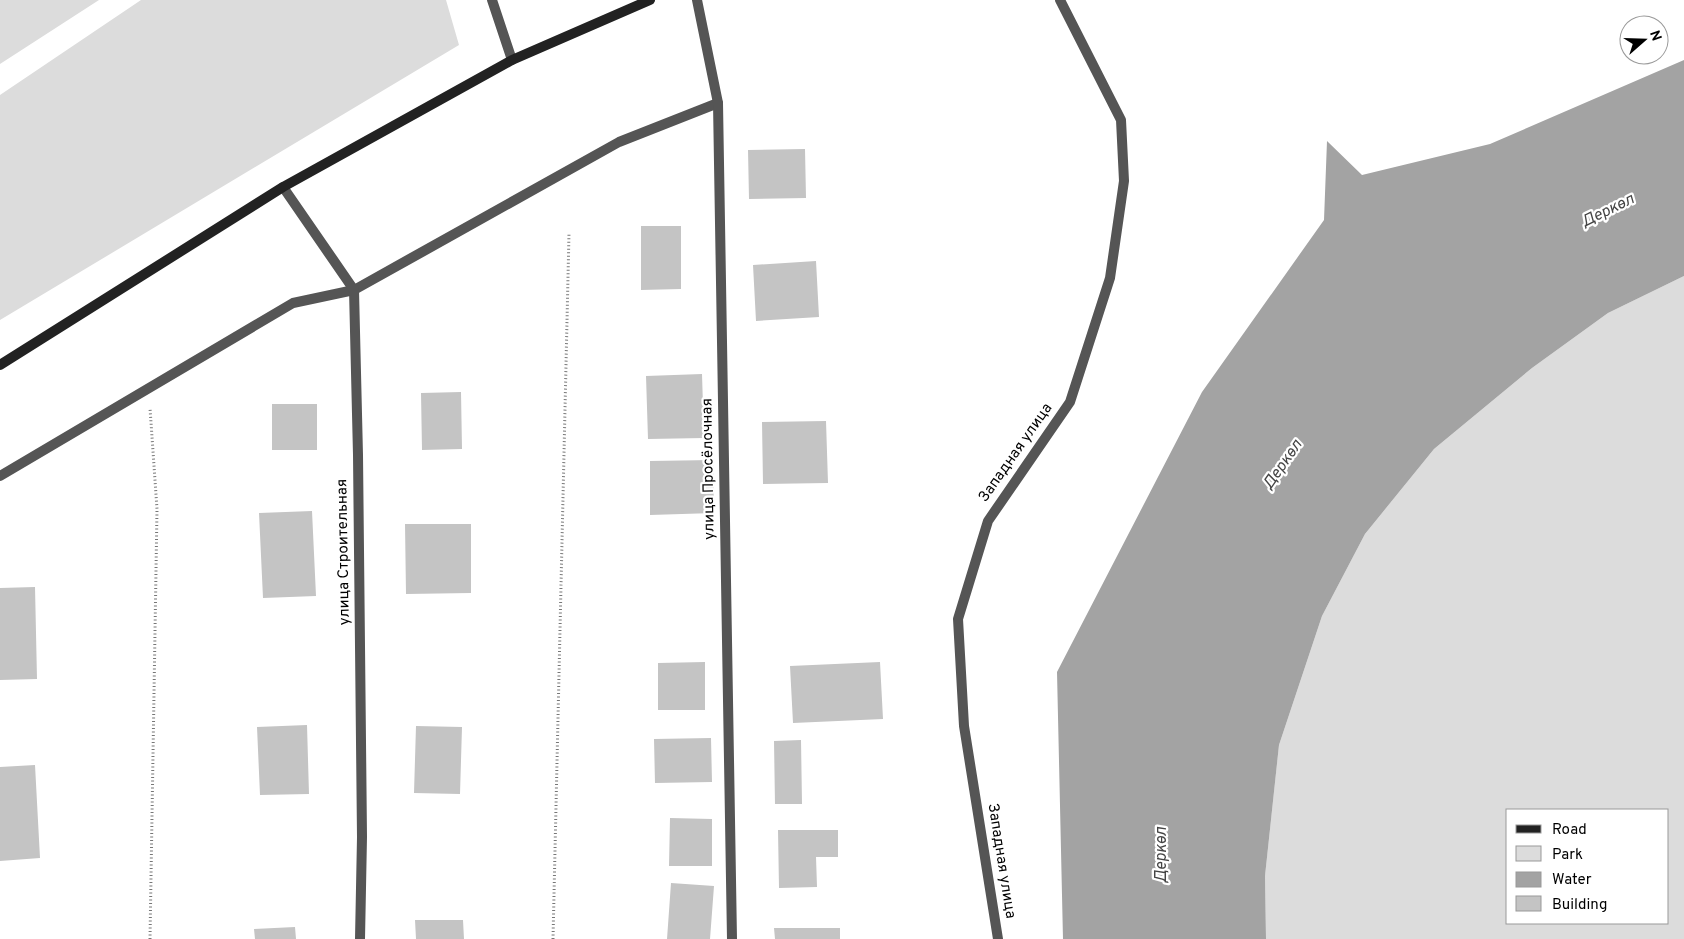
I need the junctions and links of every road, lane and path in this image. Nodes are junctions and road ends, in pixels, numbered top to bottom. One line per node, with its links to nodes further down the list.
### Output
1 (492, 0): 5 (street)
2 (650, 0): 5 (main road)
3 (697, 0): 6 (street, улица Просёлочная)
4 (1060, 0): 17 (street, Западная улица)
5 (512, 60): 7 (main road)
6 (718, 103): 9 (street); 16 (street, улица Просёлочная)
7 (283, 187): 9 (street); 10 (main road)
8 (569, 233): 15 (path)
9 (354, 290): 11 (street); 14 (street, улица Строительная)
10 (0, 365)
11 (151, 385): 12 (street); 13 (path)
12 (0, 476)
13 (150, 939)
14 (360, 939)
15 (553, 939)
16 (732, 939)
17 (998, 939)

